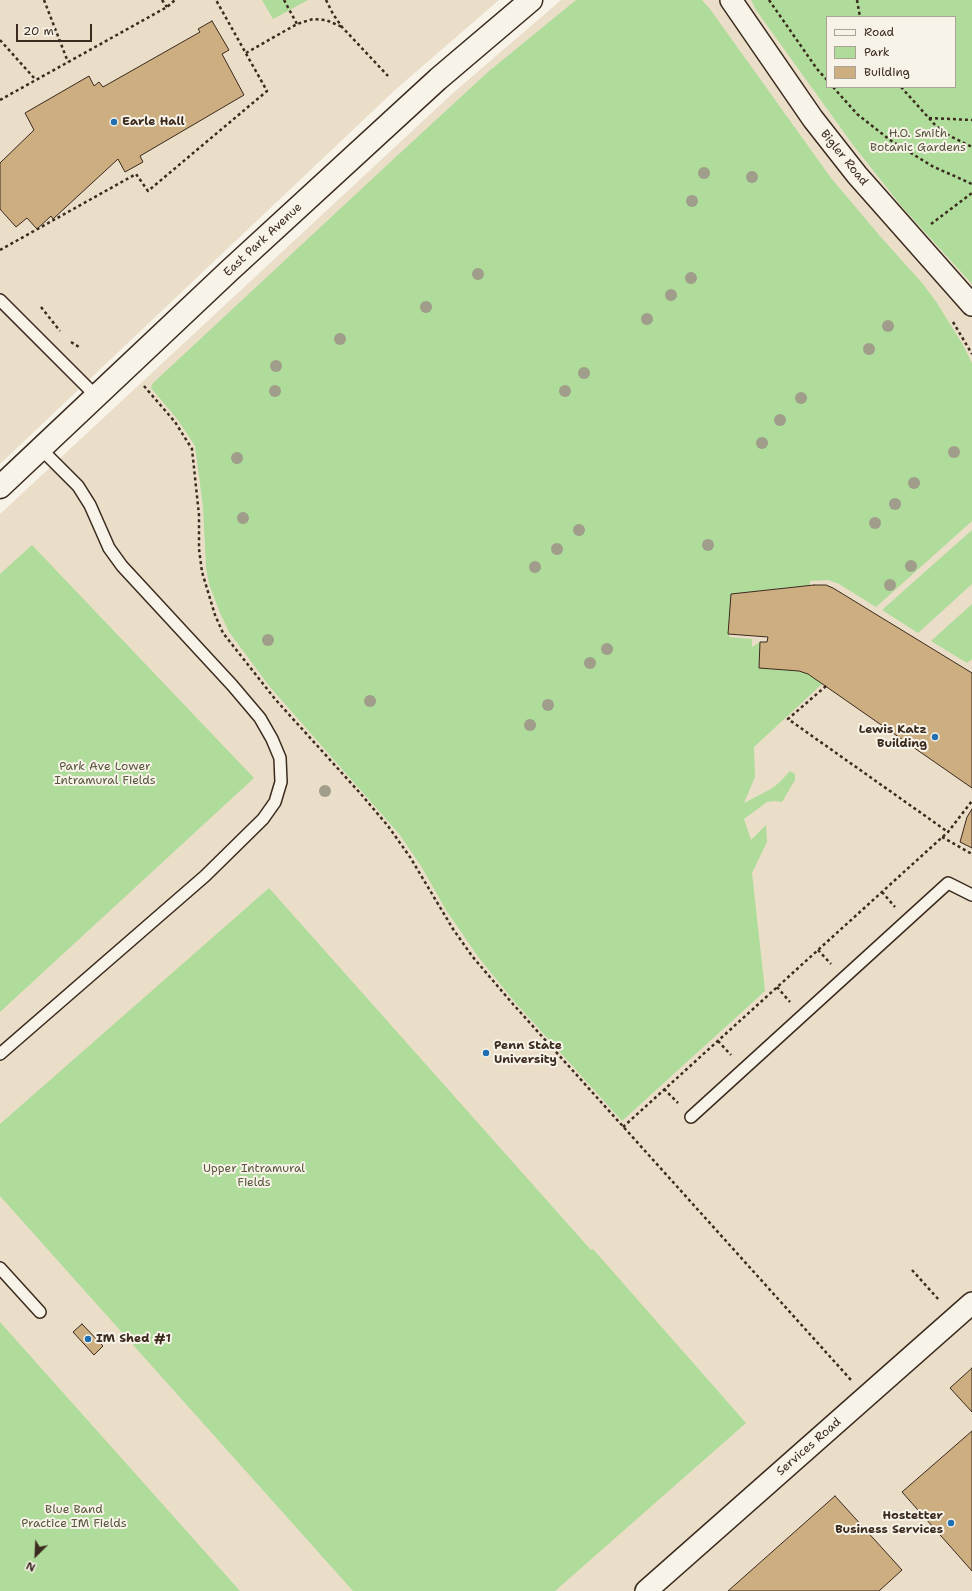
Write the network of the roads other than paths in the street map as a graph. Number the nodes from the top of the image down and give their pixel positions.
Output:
1 (531, 0) edge
2 (731, 0) edge
3 (0, 300) edge
4 (972, 305) edge
5 (96, 396) junction
6 (41, 449) junction
7 (0, 487) edge
8 (972, 895) edge
9 (0, 1054) edge
10 (691, 1117) dead end
11 (0, 1268) edge
12 (972, 1303) edge
13 (40, 1312) dead end
14 (647, 1591) edge

1 - 5 main road, East Park Avenue
2 - 4 street, Bigler Road
3 - 5 lane
5 - 6 main road, East Park Avenue
6 - 7 main road, East Park Avenue
6 - 9 lane
8 - 10 lane
11 - 13 lane
12 - 14 street, Services Road

